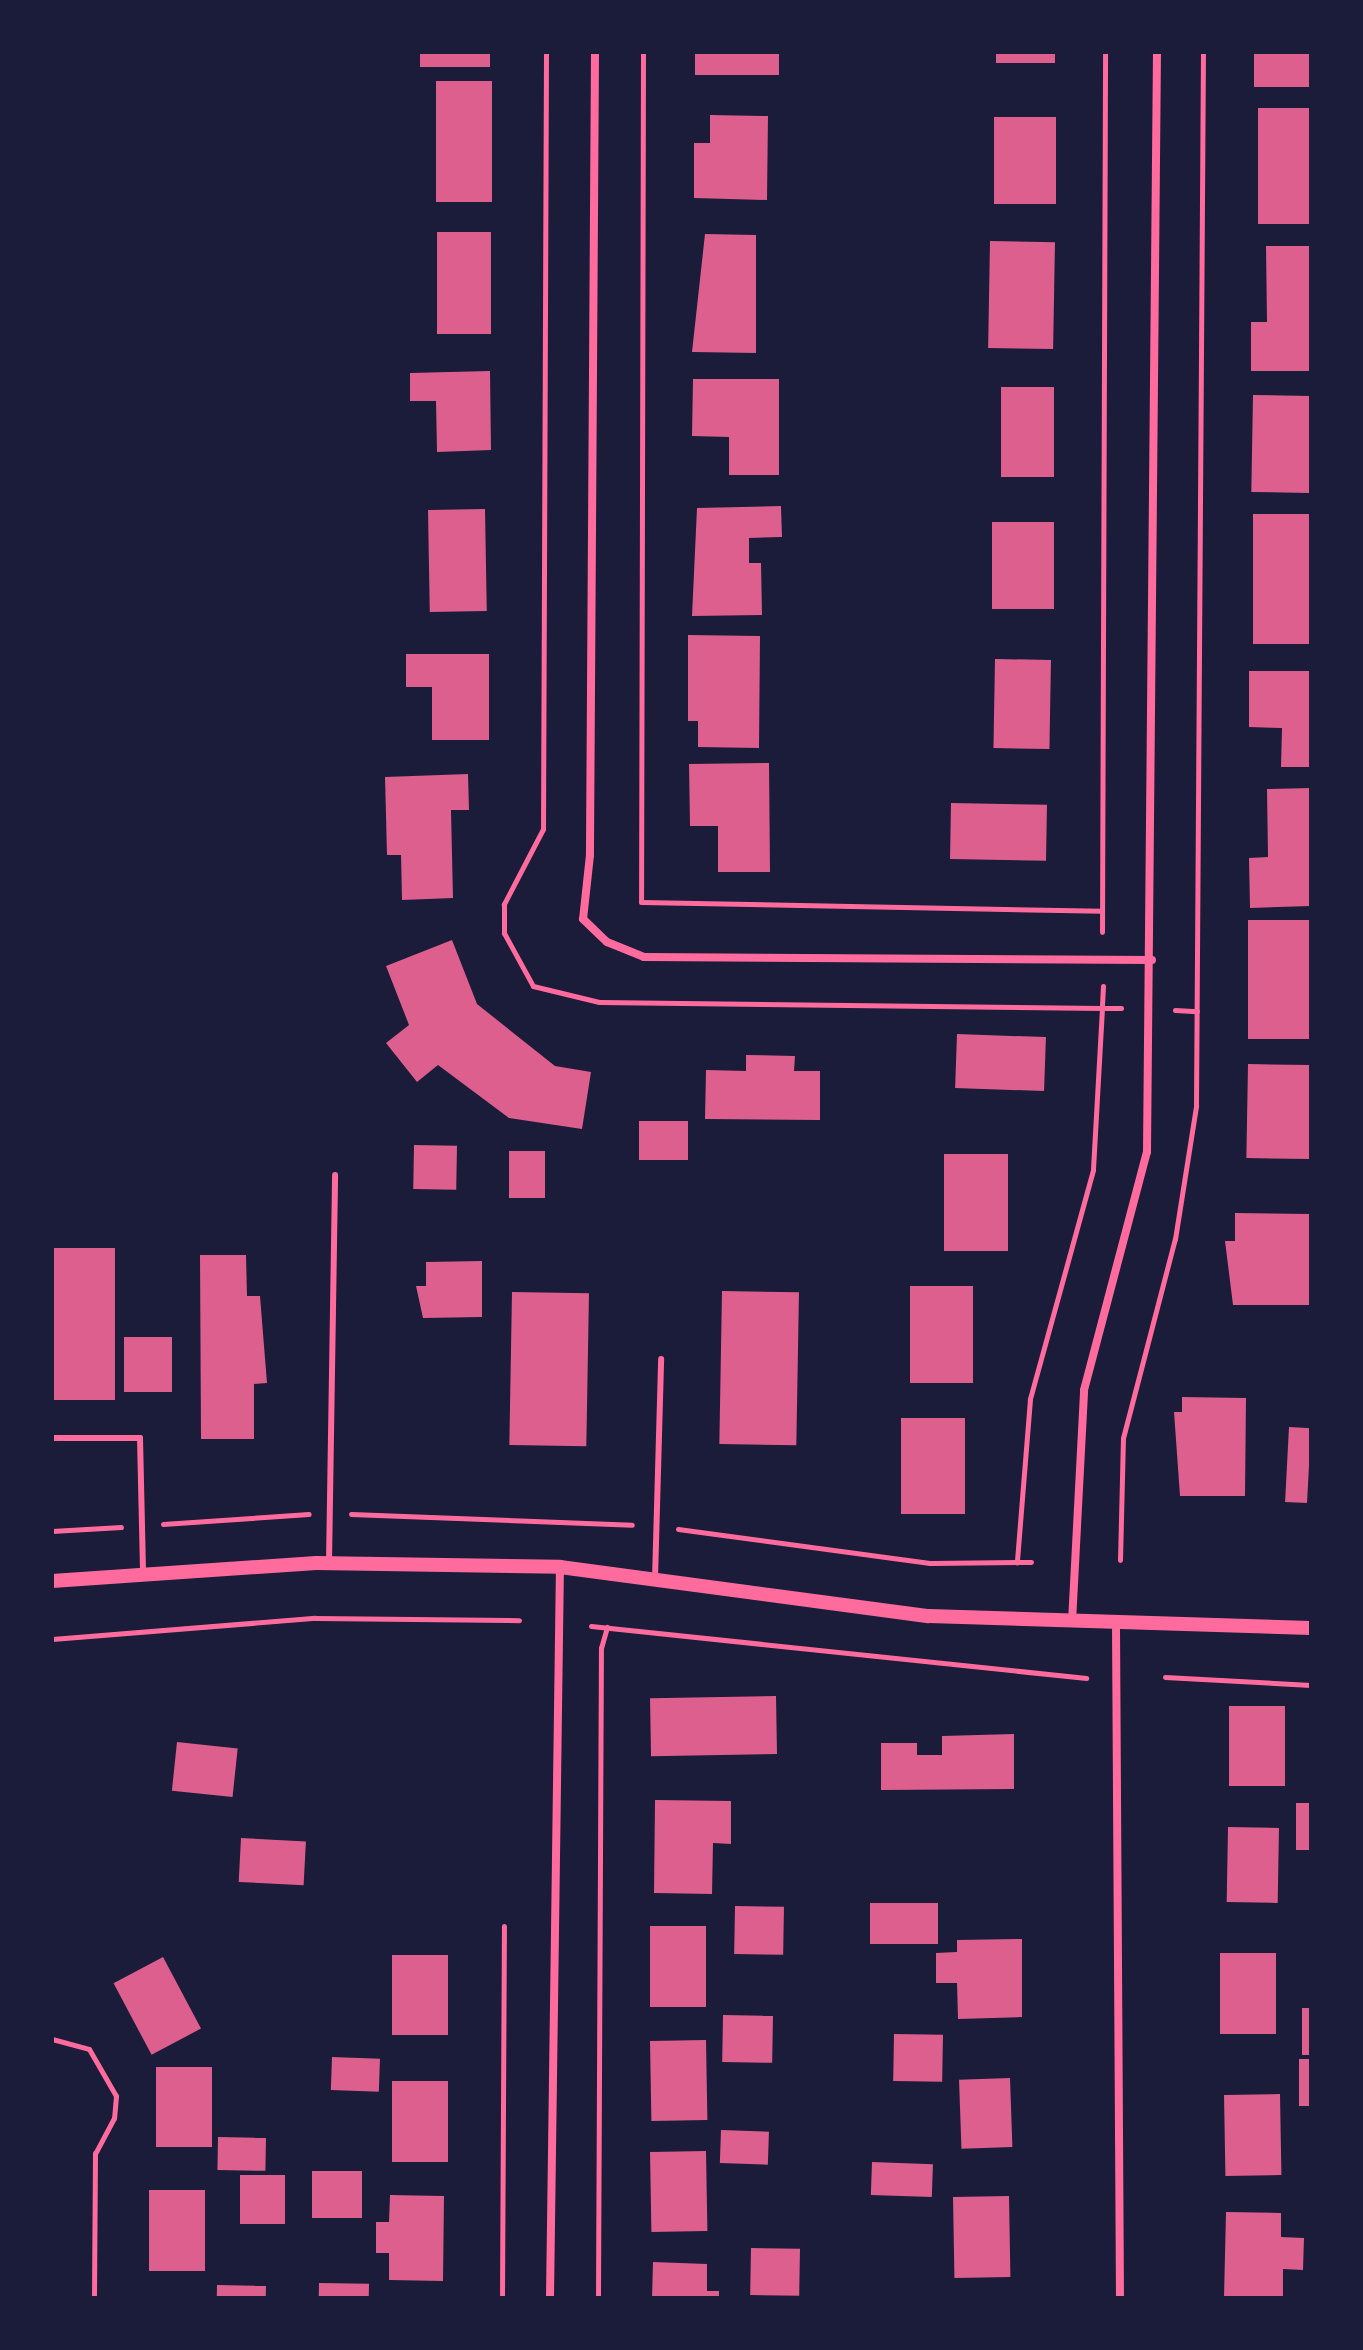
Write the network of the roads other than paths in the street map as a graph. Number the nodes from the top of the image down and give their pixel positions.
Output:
1 (595, 52) edge
2 (1157, 52) edge
3 (1152, 960) junction
4 (335, 1175) dead end
5 (661, 1359) dead end
6 (52, 1438) edge
7 (329, 1563) junction
8 (560, 1567) junction
9 (143, 1575) junction
10 (655, 1579) junction
11 (52, 1581) edge
12 (1072, 1624) junction
13 (1116, 1626) junction
14 (1311, 1628) edge
15 (550, 2298) edge
16 (1120, 2298) edge

1 - 3 street
2 - 3 street
3 - 12 street
4 - 7 lane
5 - 10 lane
6 - 9 lane
7 - 8 street
7 - 9 street
8 - 10 street
8 - 15 street
9 - 11 street
10 - 12 street
12 - 13 street
13 - 14 street
13 - 16 street

